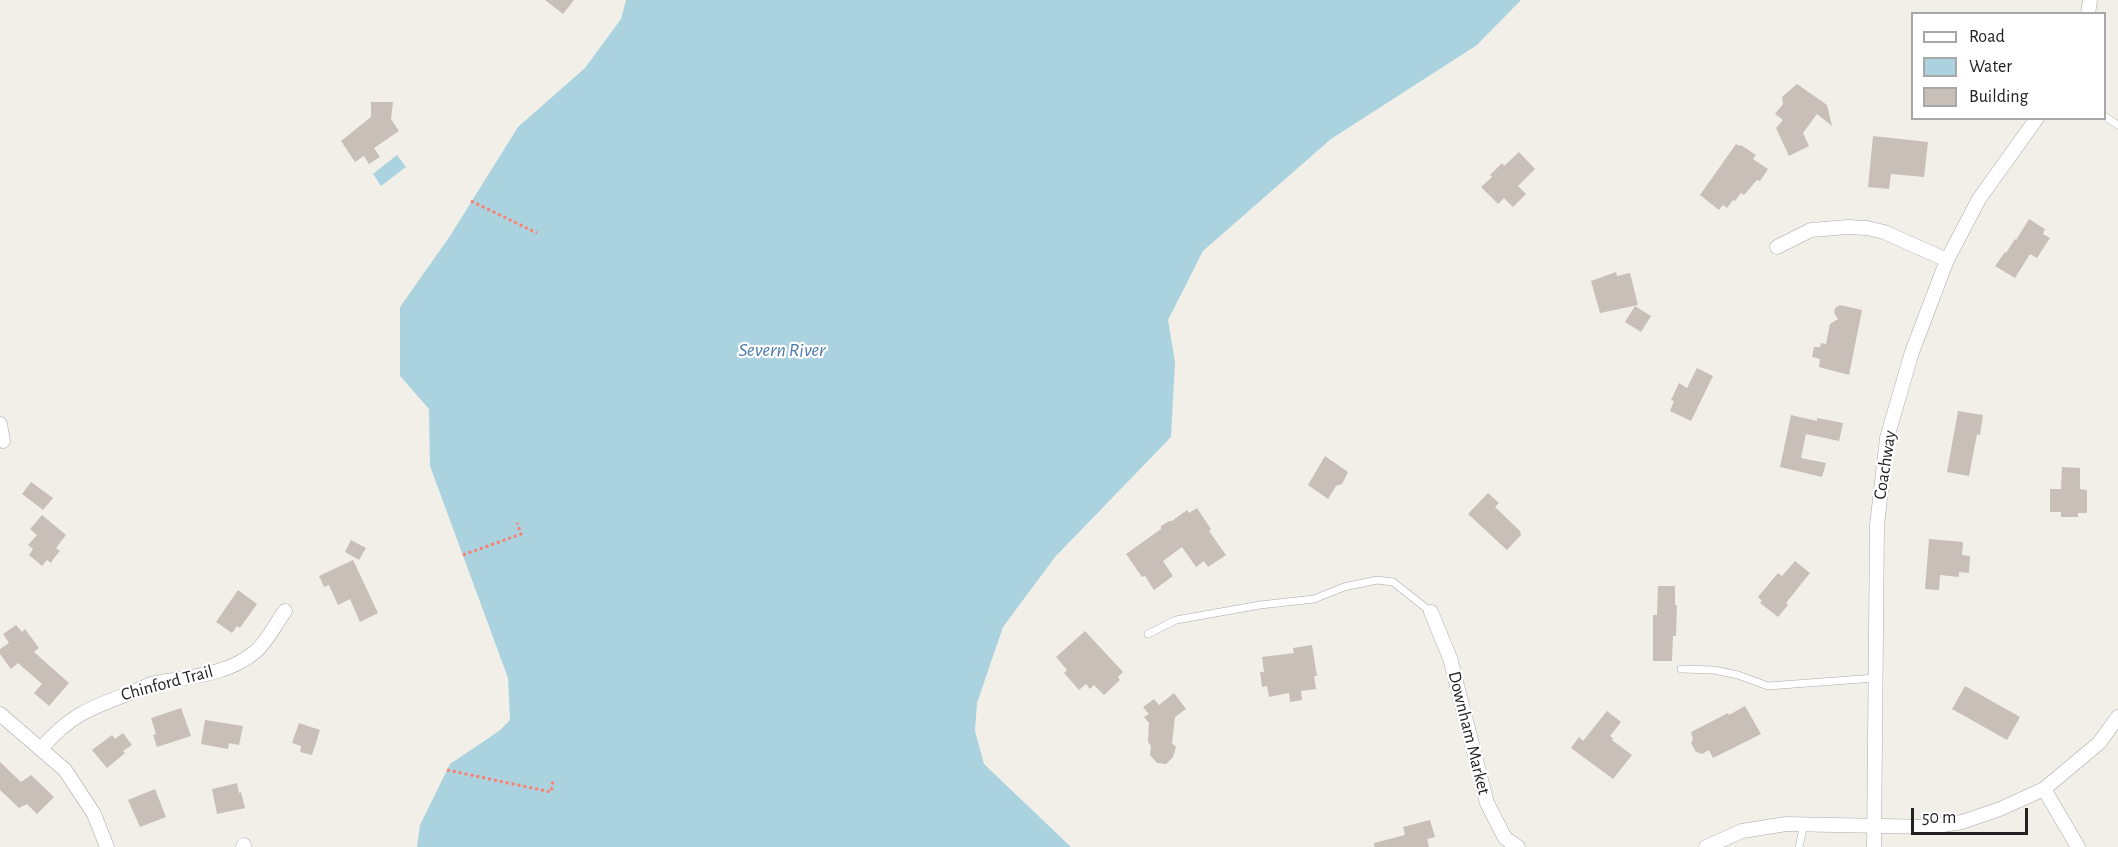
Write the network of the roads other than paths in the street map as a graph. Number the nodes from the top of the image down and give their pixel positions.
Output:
1 (2036, 120) edge
2 (1777, 247) dead end
3 (1947, 260) junction
4 (0, 424) edge
5 (3, 441) dead end
6 (285, 611) dead end
7 (1431, 612) joint
8 (1148, 634) dead end
9 (1681, 669) dead end
10 (1875, 678) junction
11 (0, 714) edge
12 (2118, 717) edge
13 (41, 749) junction
14 (2044, 789) junction
15 (1804, 824) junction
16 (1874, 826) junction
17 (107, 847) edge
18 (1518, 847) edge
19 (1706, 847) edge
20 (1799, 847) edge
21 (1874, 847) edge
22 (2078, 847) edge

1 - 3 street, Coachway
2 - 3 street
3 - 10 street, Coachway
4 - 5 street
6 - 13 street, Chinford Trail
7 - 8 lane
7 - 18 street, Downham Market
9 - 10 lane
10 - 16 street, Coachway
11 - 13 street
12 - 14 street
13 - 17 street
14 - 16 street
14 - 22 street
15 - 16 street
15 - 19 street
15 - 20 lane
16 - 21 street, Coachway

